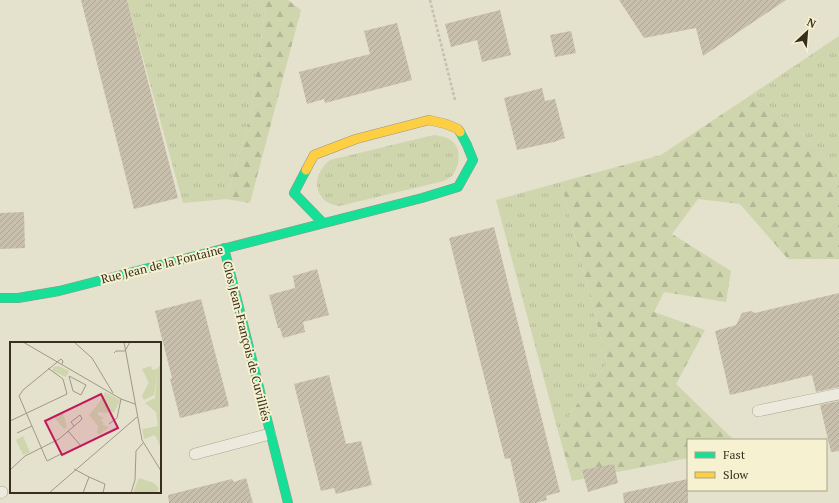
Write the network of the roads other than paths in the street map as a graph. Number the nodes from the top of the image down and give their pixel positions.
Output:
1 (324, 223) junction
2 (224, 248) junction
3 (0, 298) edge
4 (839, 394) edge
5 (758, 412) dead end
6 (270, 434) junction
7 (195, 454) dead end
8 (288, 503) edge

1 - 1 street, Rue Jean de la Fontaine
1 - 2 street, Rue Jean de la Fontaine
2 - 3 street, Rue Jean de la Fontaine
2 - 6 street, Clos Jean-François de Cuvilliés
4 - 5 lane
6 - 7 lane, Clos Jean-François de Cuvilliés
6 - 8 street, Clos Jean-François de Cuvilliés

